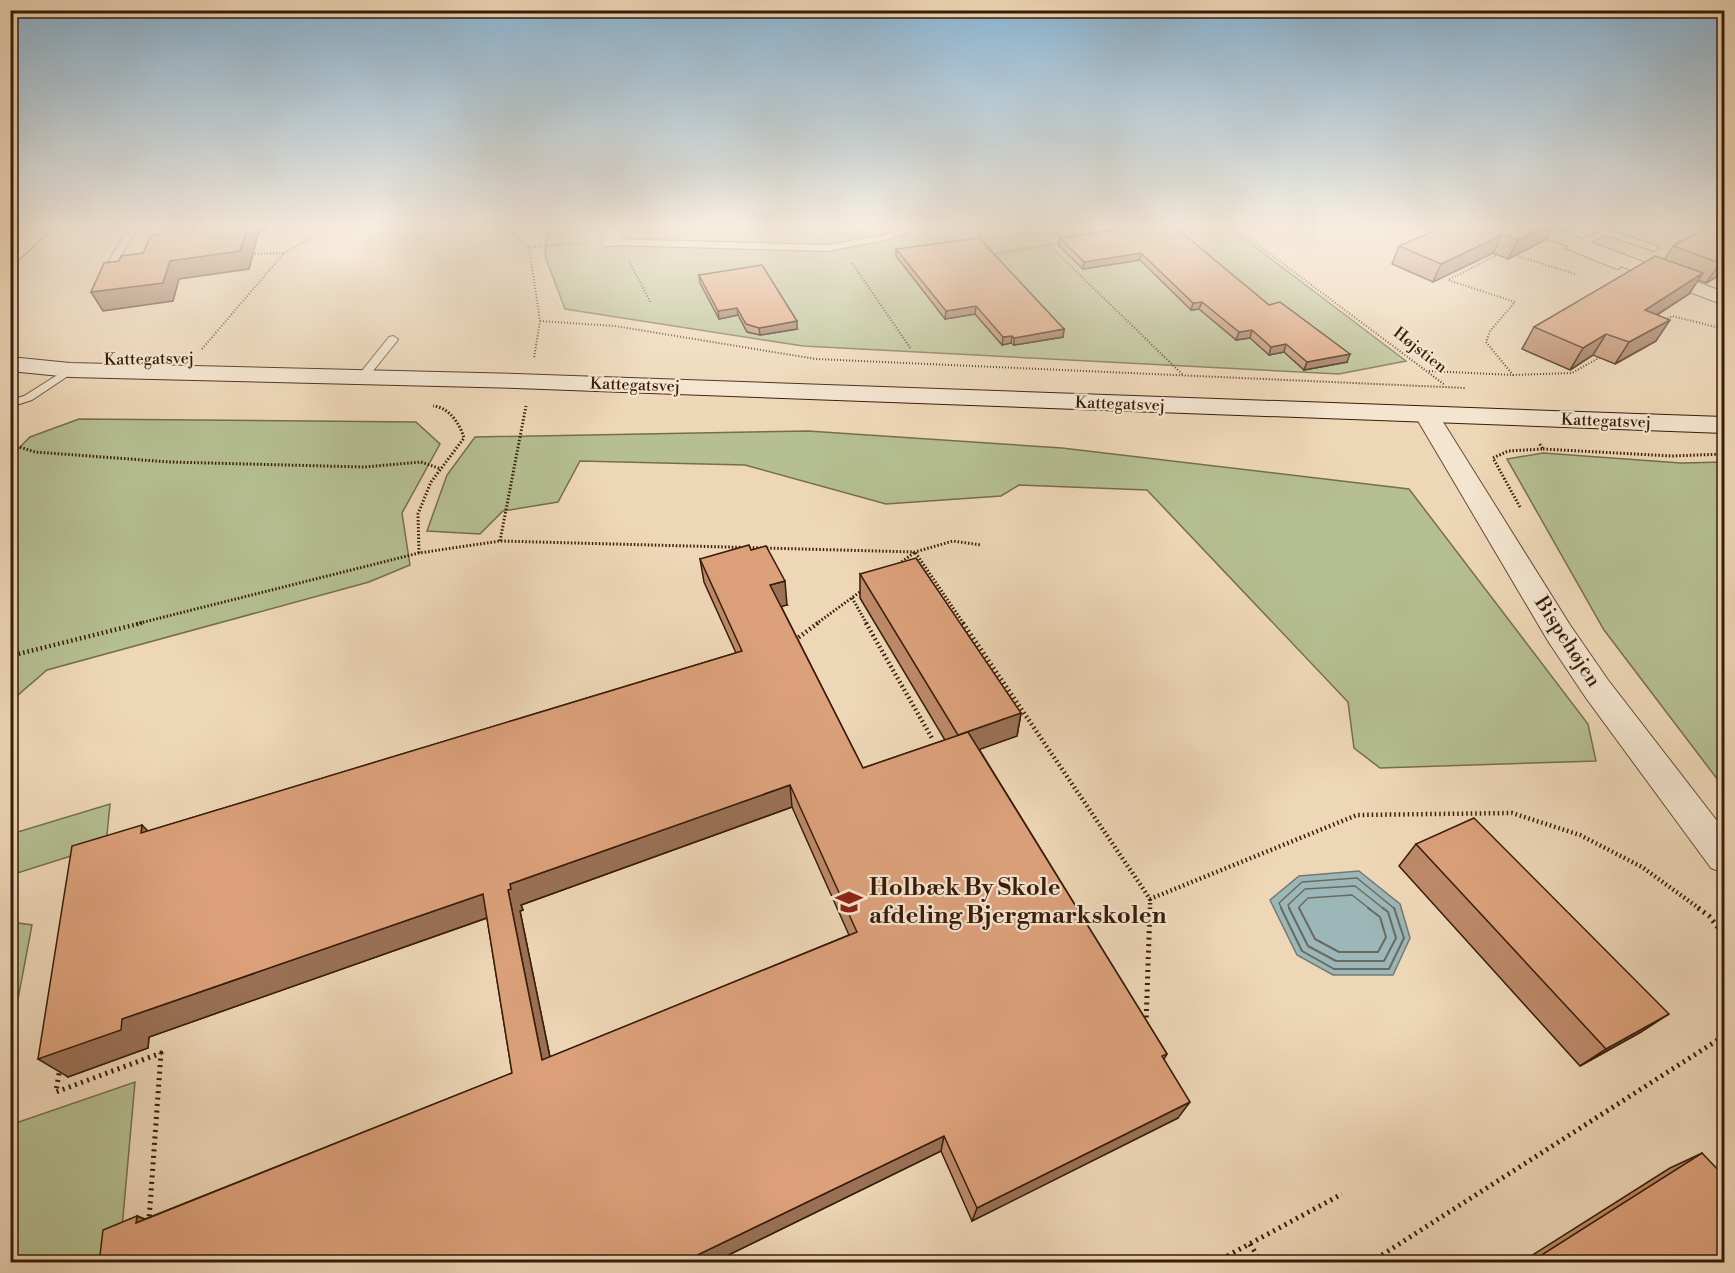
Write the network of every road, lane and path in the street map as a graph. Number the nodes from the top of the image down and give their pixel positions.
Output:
1 (256, 286) edge
2 (535, 286) edge
3 (642, 286) edge
4 (869, 286) edge
5 (1092, 286) edge
6 (1314, 286) edge
7 (1468, 286) edge
8 (1692, 286) edge
9 (1725, 299) edge
10 (651, 303) dead end
11 (540, 321) junction
12 (1662, 322) edge
13 (1725, 329) edge
14 (393, 339) dead end
15 (911, 349) dead end
16 (1612, 351) edge
17 (195, 358) junction
18 (22, 364) edge
19 (70, 370) junction
20 (1429, 371) junction
21 (366, 372) junction
22 (524, 373) junction
23 (1183, 375) junction
24 (1513, 375) junction
25 (1446, 386) junction
26 (1468, 388) dead end
27 (10, 404) edge
28 (429, 405) dead end
29 (526, 405) dead end
30 (1426, 414) junction
31 (1520, 418) junction
32 (1725, 425) edge
33 (10, 444) edge
34 (1543, 449) junction
35 (1725, 454) edge
36 (441, 469) junction
37 (1521, 508) dead end
38 (501, 541) junction
39 (981, 545) dead end
40 (915, 552) junction
41 (419, 554) junction
42 (888, 572) edge
43 (870, 585) edge
44 (852, 598) junction
45 (788, 645) edge
46 (10, 656) edge
47 (933, 740) dead end
48 (1725, 857) edge
49 (1150, 899) junction
50 (1725, 935) edge
51 (1146, 1032) edge
52 (1725, 1036) edge
53 (61, 1058) edge
54 (1342, 1194) dead end
55 (149, 1227) edge
56 (1250, 1244) junction
57 (1382, 1256) dead end
58 (1216, 1263) edge
59 (1261, 1263) edge

1 - 17 path
2 - 11 path
3 - 10 path
4 - 15 path
5 - 23 path
6 - 20 path, Højstien
7 - 24 path
8 - 9 street
11 - 22 path
11 - 23 path
12 - 13 path
14 - 21 lane
16 - 24 path
17 - 18 street, Kattegatsvej
17 - 21 street, Kattegatsvej
18 - 19 street, Kattegatsvej
19 - 21 street, Kattegatsvej
19 - 27 lane
20 - 24 path
20 - 25 path, Højstien
21 - 22 street, Kattegatsvej
22 - 30 street, Kattegatsvej
23 - 25 path
25 - 26 path
28 - 36 path
29 - 38 path
30 - 31 street, Kattegatsvej
30 - 48 street, Bispehøjen
31 - 32 street, Kattegatsvej
31 - 34 path
33 - 36 path
34 - 35 path
34 - 37 path
36 - 41 path
38 - 40 path
38 - 41 path
39 - 40 path
40 - 42 path
40 - 49 path
41 - 46 path
43 - 44 path
44 - 45 path
44 - 47 path
49 - 50 path
49 - 51 path
52 - 57 path
53 - 55 path
54 - 56 path
56 - 58 path
56 - 59 path

